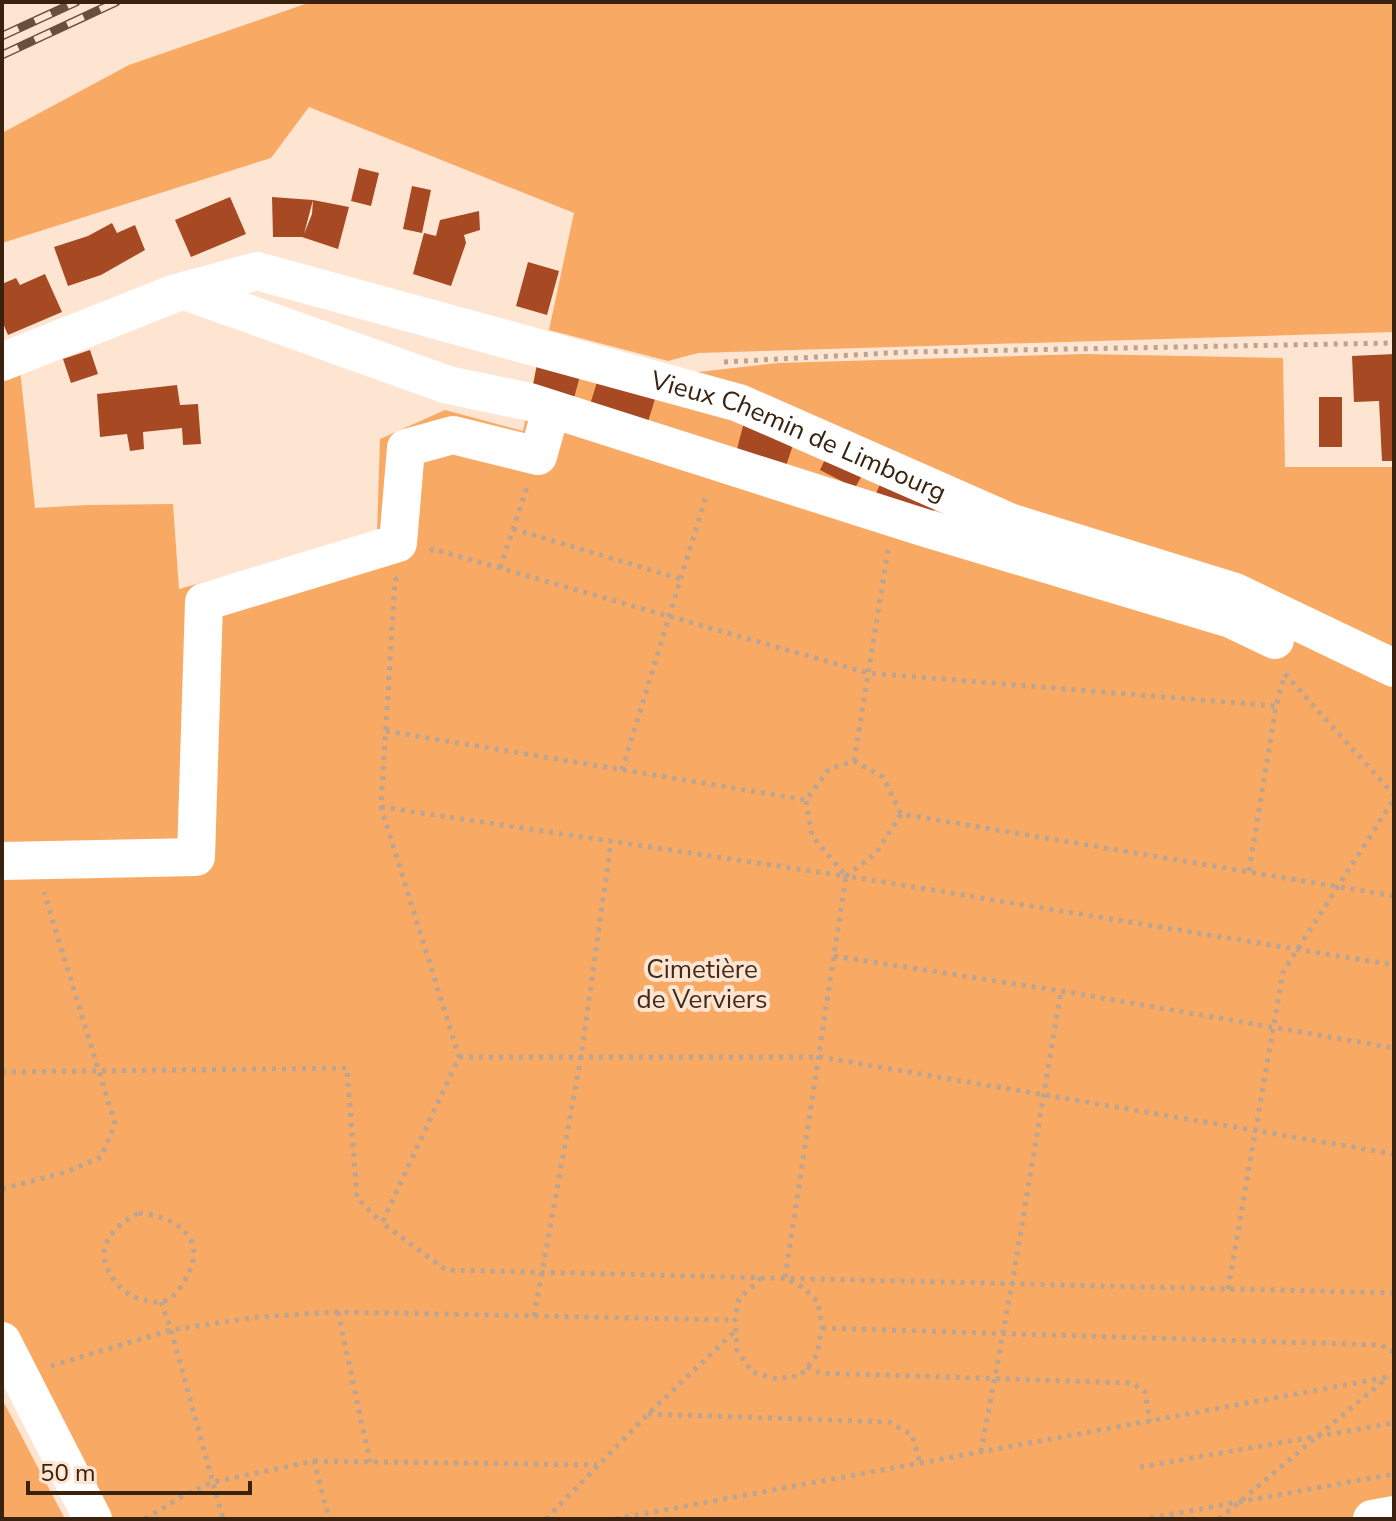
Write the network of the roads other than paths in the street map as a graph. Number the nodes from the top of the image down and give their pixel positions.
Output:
1 (185, 291) junction
2 (2, 362) edge
3 (551, 410) junction
4 (1394, 668) edge
5 (1394, 696) edge
6 (18, 860) edge
7 (2, 1341) edge
8 (1394, 1515) edge
9 (93, 1519) edge
10 (1372, 1519) edge

1 - 2 street, Vieux Chemin de Limbourg
1 - 3 street
1 - 4 street, Vieux Chemin de Limbourg
3 - 5 street
3 - 6 street
7 - 9 street
8 - 10 street

